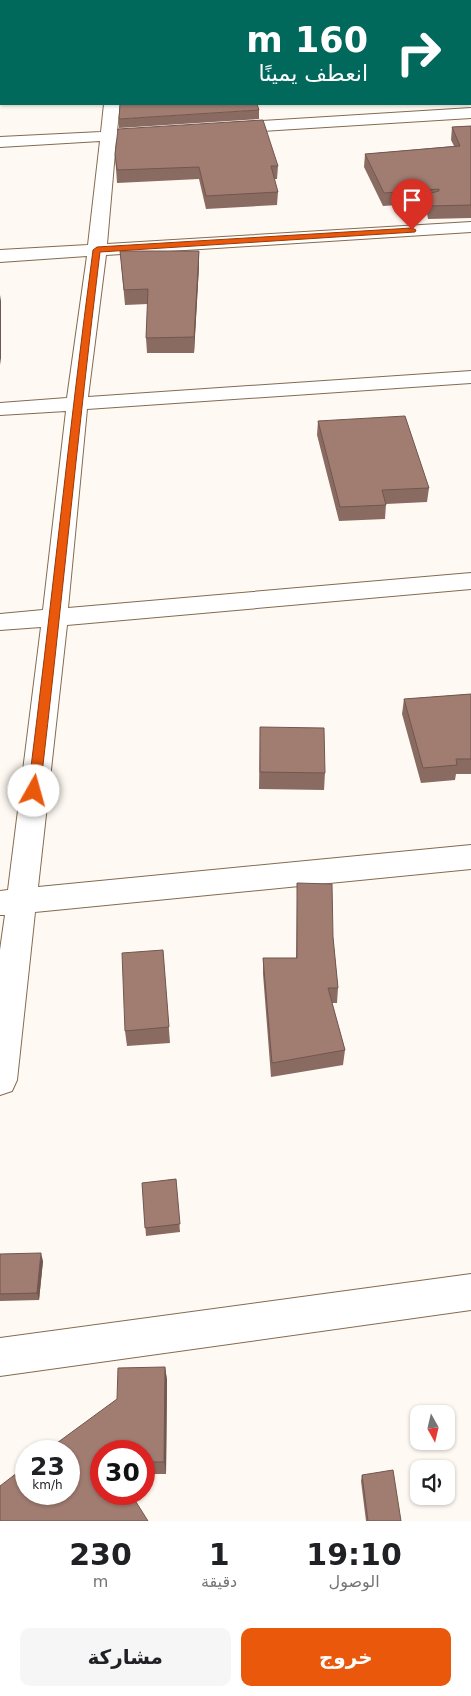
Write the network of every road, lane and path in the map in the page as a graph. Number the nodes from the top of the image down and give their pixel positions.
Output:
1 (112, 105) edge
2 (471, 113) edge
3 (217, 129) edge
4 (148, 133) edge
5 (109, 136) junction
6 (0, 142) edge
7 (471, 227) edge
8 (97, 250) junction
9 (0, 256) edge
10 (471, 377) edge
11 (77, 404) junction
12 (0, 409) edge
13 (471, 581) edge
14 (55, 618) junction
15 (0, 622) edge
16 (471, 857) edge
17 (11, 902) edge
18 (0, 1080) edge
19 (471, 1292) edge
20 (0, 1357) edge

1 - 5 street
2 - 3 street
4 - 5 street
5 - 6 street
5 - 8 street
7 - 8 street
8 - 9 street
8 - 11 street
10 - 11 street
11 - 12 street
11 - 14 street
13 - 14 street
14 - 15 street
14 - 17 street
16 - 17 street
17 - 18 street
19 - 20 street

